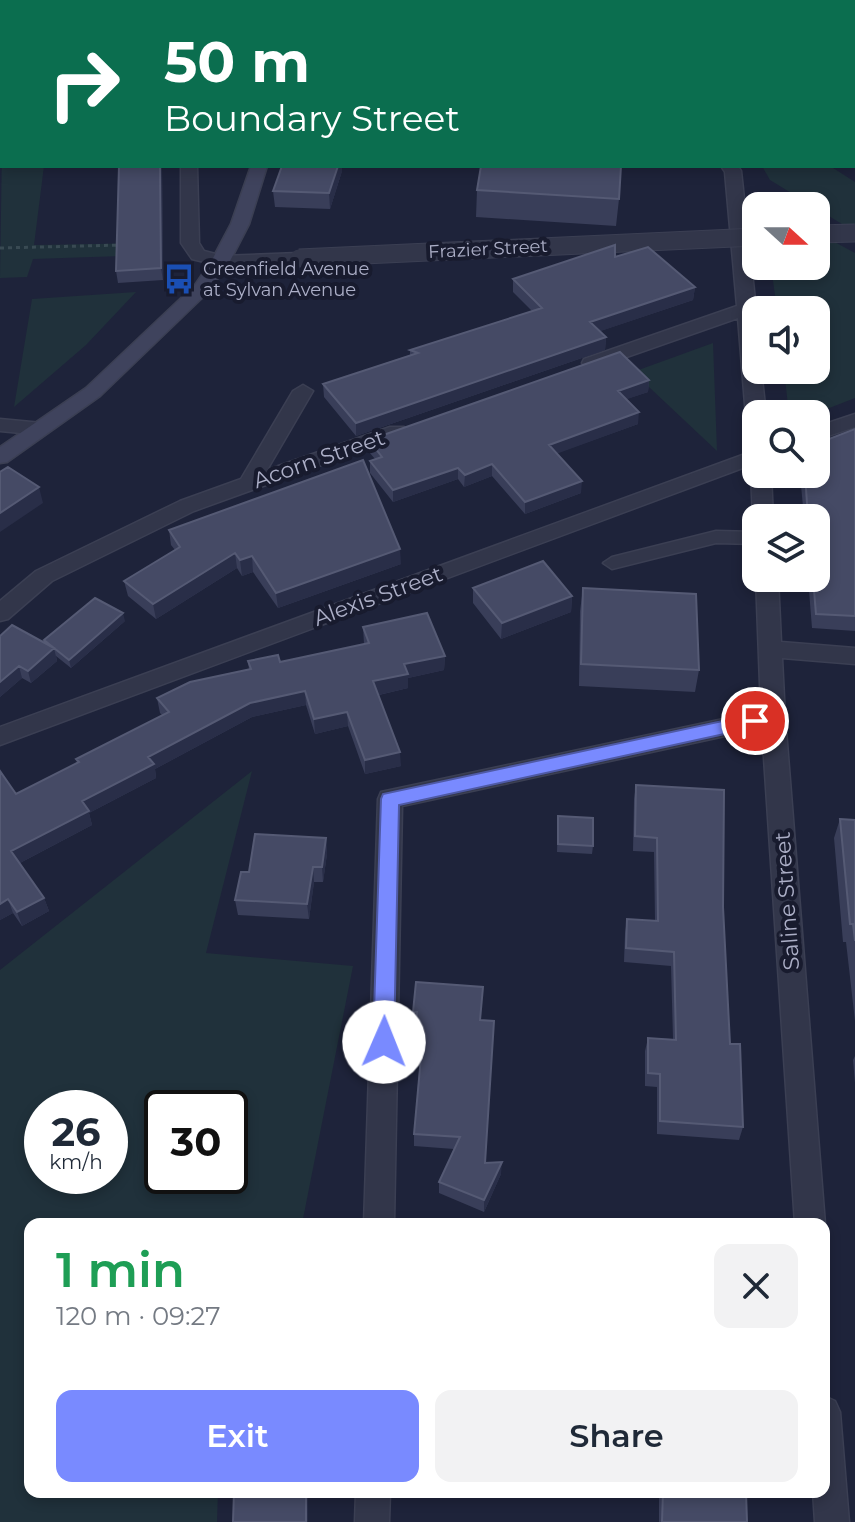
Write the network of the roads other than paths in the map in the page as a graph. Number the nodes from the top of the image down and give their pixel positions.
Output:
1 (189, 168) edge
2 (258, 168) edge
3 (731, 168) edge
4 (855, 233) edge
5 (830, 234) edge
6 (742, 238) edge
7 (221, 261) junction
8 (746, 296) edge
9 (742, 311) edge
10 (572, 370) edge
11 (303, 391) dead end
12 (855, 420) edge
13 (0, 425) edge
14 (411, 427) edge
15 (42, 429) junction
16 (830, 429) edge
17 (0, 457) edge
18 (742, 461) edge
19 (249, 483) junction
20 (742, 538) edge
21 (612, 563) dead end
22 (768, 592) edge
23 (0, 613) edge
24 (771, 649) junction
25 (855, 656) edge
26 (773, 717) junction
27 (0, 736) edge
28 (379, 1218) edge
29 (810, 1218) edge
30 (830, 1494) edge
31 (373, 1498) edge
32 (372, 1522) edge
33 (832, 1522) edge

1 - 7 street
2 - 7 main road
3 - 8 street
4 - 5 street, bridge
6 - 7 street, Frazier Street, bridge
7 - 15 main road
9 - 10 street
11 - 19 street
12 - 16 street
13 - 15 street
14 - 19 street, Acorn Street
15 - 17 main road
18 - 27 street, Alexis Street
19 - 23 street, Acorn Street
20 - 21 lane
22 - 24 street, Saline Street
24 - 25 street
24 - 26 street, Saline Street
26 - 28 street
26 - 29 street, Saline Street
30 - 33 street
31 - 32 street

